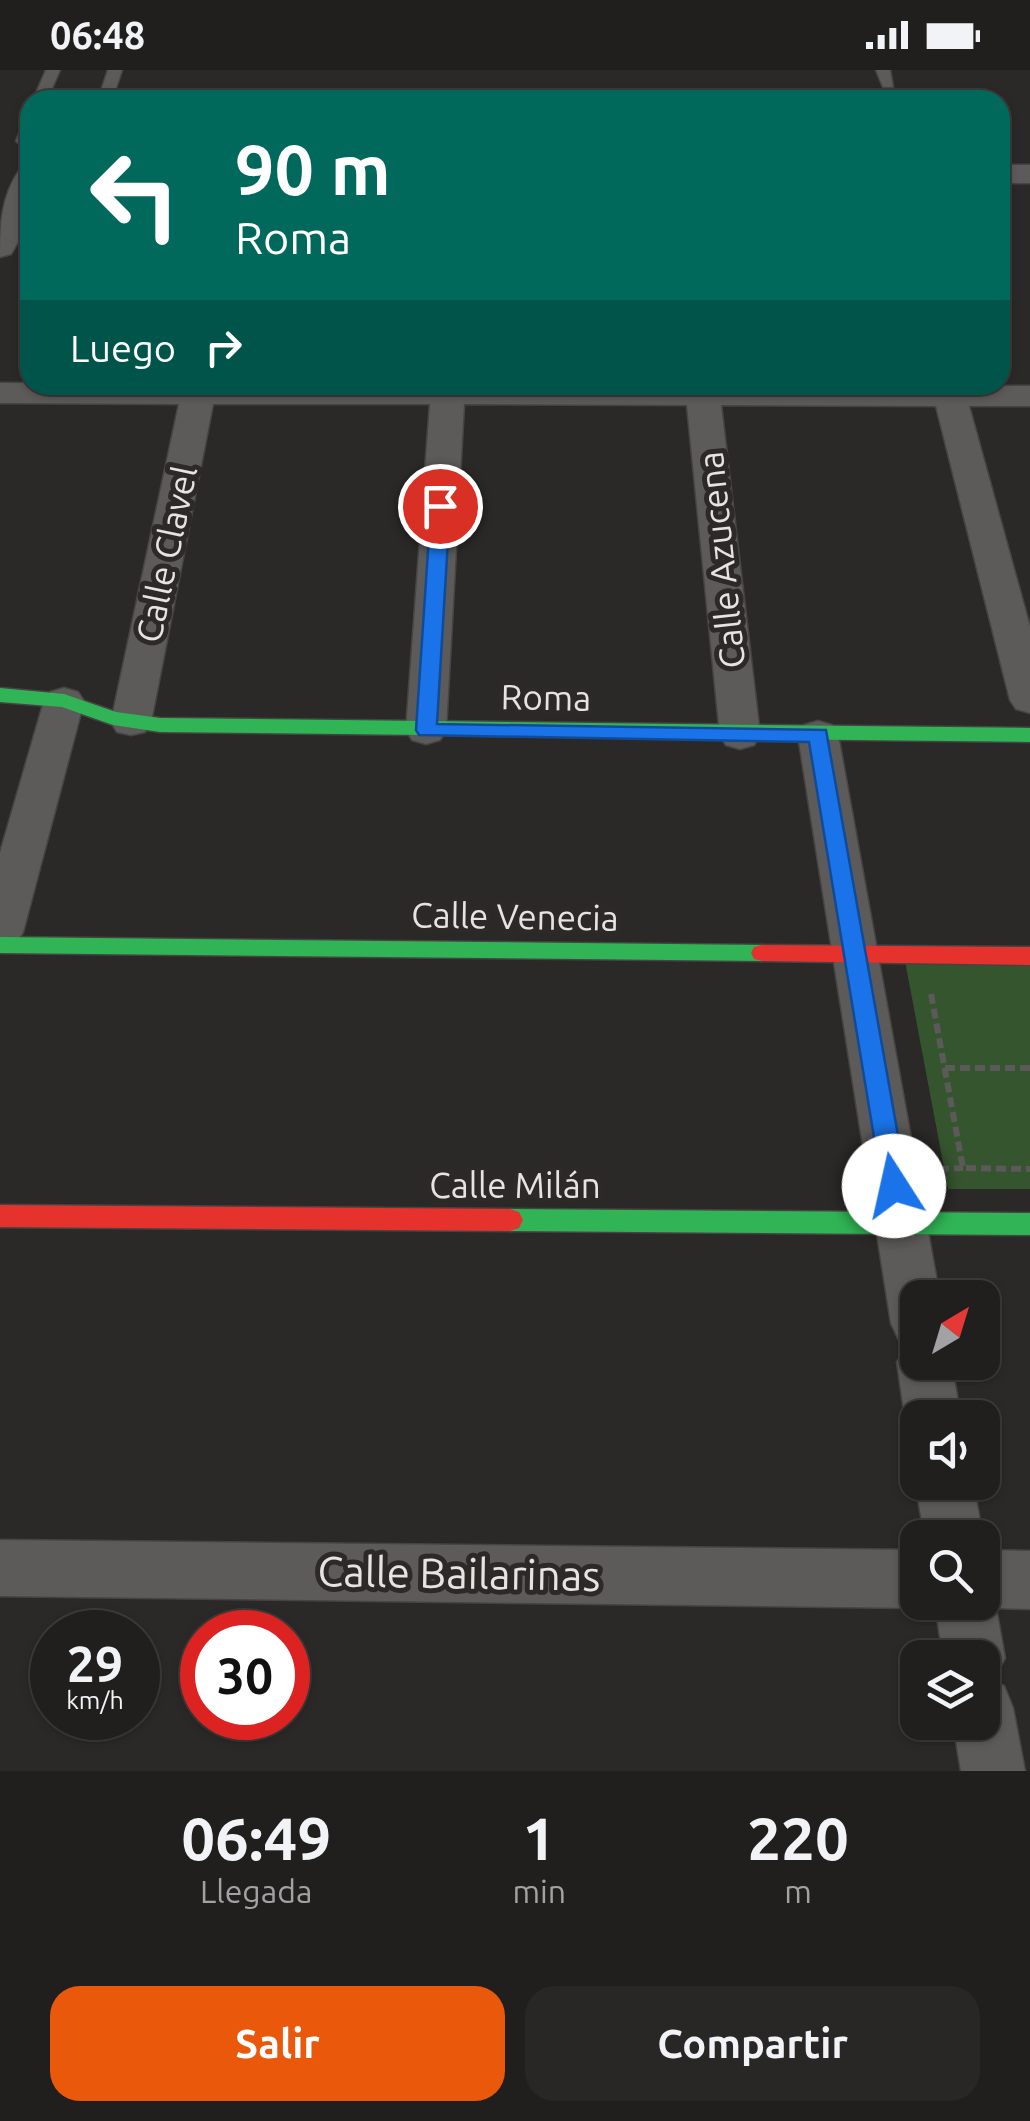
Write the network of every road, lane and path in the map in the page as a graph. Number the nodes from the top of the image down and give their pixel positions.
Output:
1 (20, 199) edge
2 (0, 248) edge
3 (199, 395) edge
4 (448, 395) edge
5 (703, 395) edge
6 (950, 395) edge
7 (0, 695) edge
8 (64, 700) junction
9 (1030, 700) edge
10 (132, 722) junction
11 (426, 730) junction
12 (740, 734) junction
13 (818, 735) junction
14 (1030, 736) edge
15 (0, 932) edge
16 (0, 945) edge
17 (855, 956) junction
18 (1030, 956) edge
19 (928, 975) dead end
20 (945, 1068) junction
21 (1030, 1068) edge
22 (964, 1168) junction
23 (940, 1169) dead end
24 (1030, 1169) edge
25 (0, 1216) edge
26 (900, 1223) junction
27 (1030, 1224) edge
28 (910, 1280) edge
29 (0, 1568) edge
30 (900, 1578) edge
31 (1000, 1579) edge
32 (1030, 1580) edge
33 (988, 1740) edge
34 (993, 1771) edge

1 - 2 street
3 - 10 street, Calle Clavel
4 - 11 street
5 - 12 street, Calle Azucena
6 - 9 street
7 - 8 street, Roma
8 - 10 street, Roma
8 - 15 street
10 - 11 street, Roma
11 - 12 street, Roma
12 - 13 street, Roma
13 - 14 street, Roma
13 - 17 street
16 - 17 street, Calle Venecia
17 - 18 street, Calle Venecia
17 - 26 street
19 - 20 path
20 - 21 path
20 - 22 path
22 - 23 path
22 - 24 path
25 - 26 street, Calle Milán
26 - 27 street, Calle Milán
26 - 28 street
29 - 30 street, Calle Bailarinas
31 - 32 street
33 - 34 street

